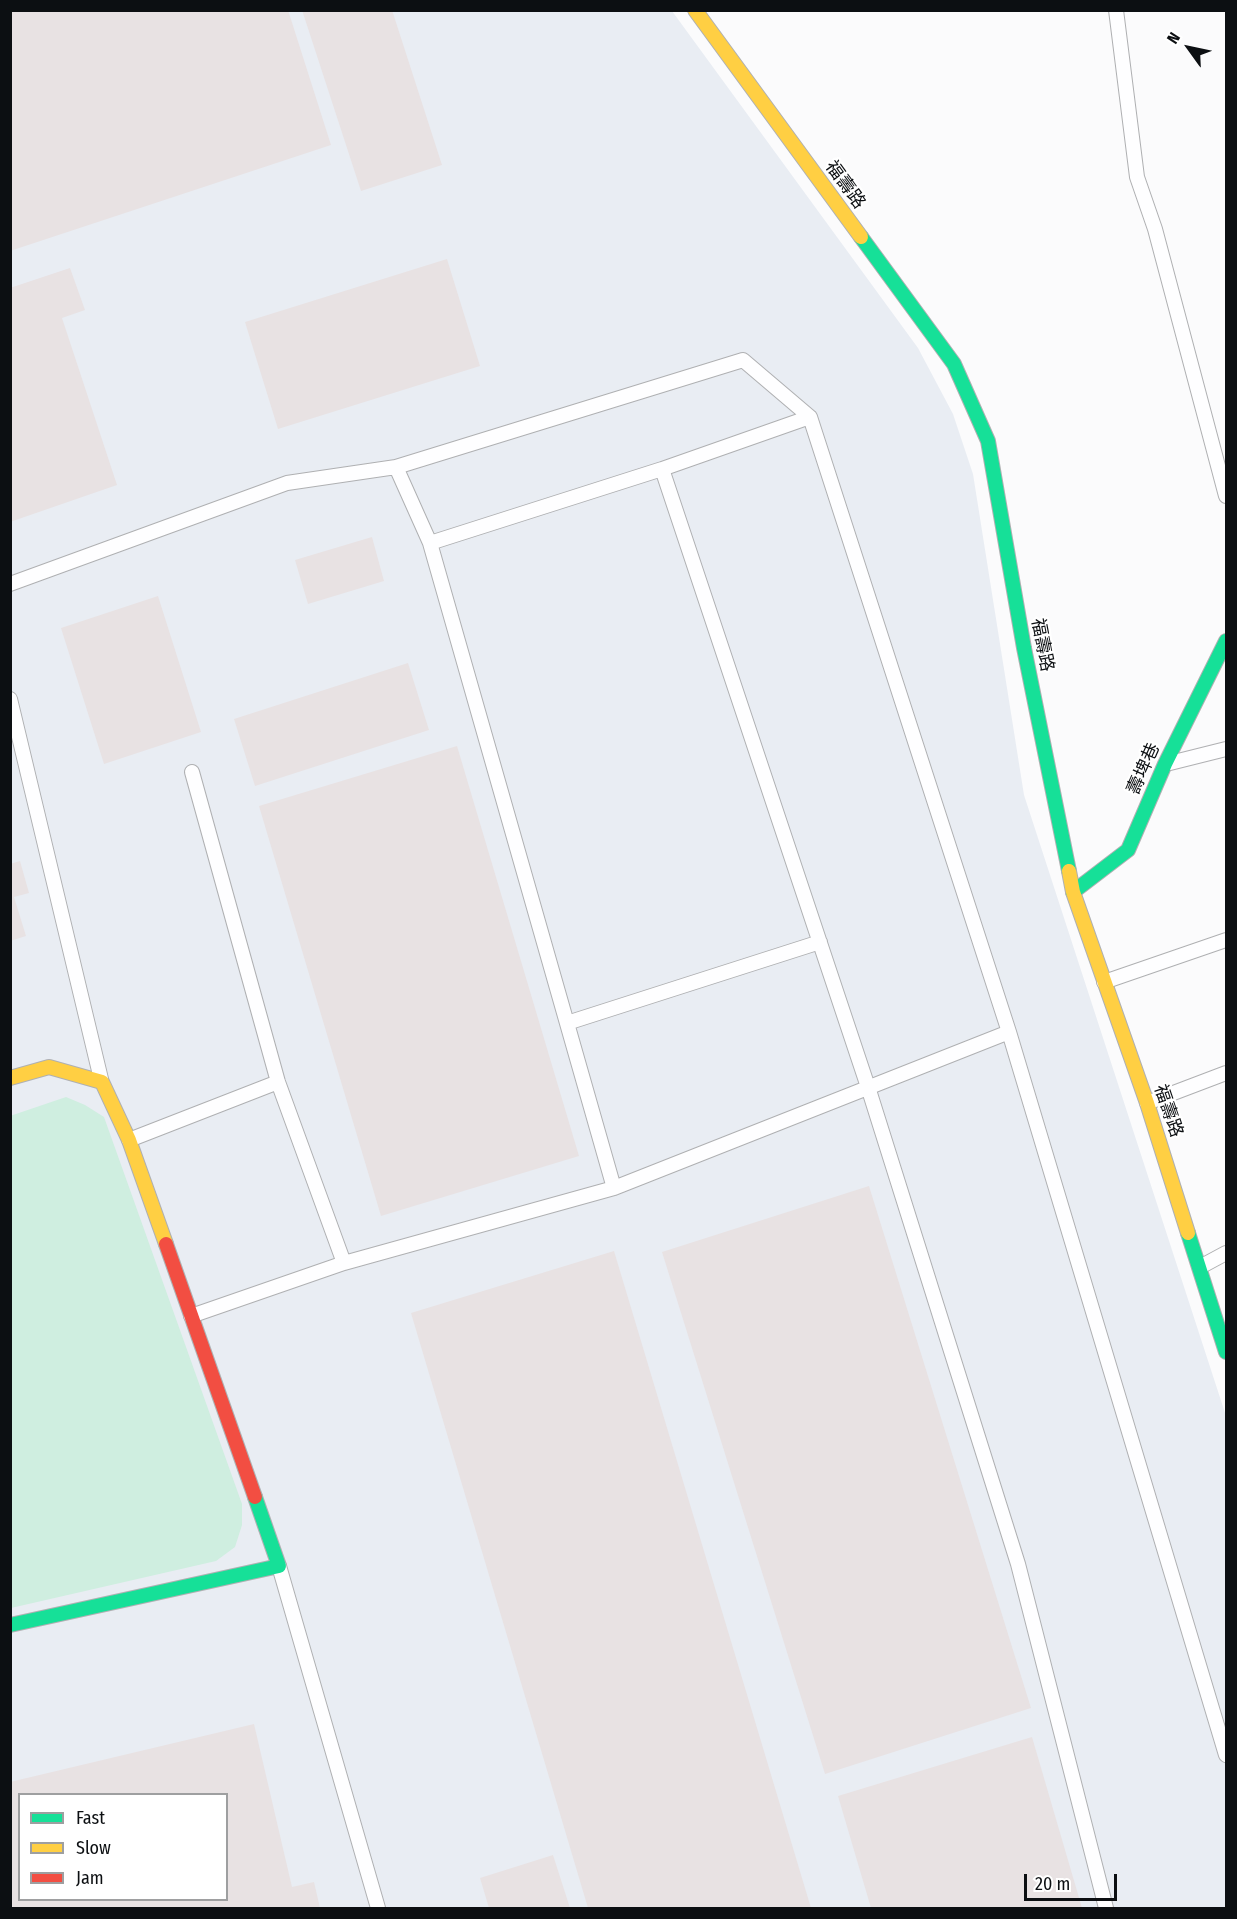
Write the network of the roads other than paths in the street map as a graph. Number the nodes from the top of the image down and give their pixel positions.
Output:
1 (695, 10) edge
2 (1116, 10) edge
3 (810, 417) junction
4 (396, 467) junction
5 (662, 469) junction
6 (1227, 496) edge
7 (430, 543) junction
8 (10, 584) edge
9 (1227, 641) edge
10 (10, 699) edge
11 (1227, 749) edge
12 (1165, 764) junction
13 (192, 772) dead end
14 (1073, 892) junction
15 (1227, 940) edge
16 (820, 942) junction
17 (1104, 982) junction
18 (567, 1023) junction
19 (1009, 1032) junction
20 (1227, 1073) edge
21 (10, 1078) edge
22 (102, 1082) junction
23 (278, 1082) junction
24 (868, 1087) junction
25 (1147, 1103) junction
26 (129, 1140) junction
27 (614, 1188) junction
28 (1227, 1253) edge
29 (344, 1263) junction
30 (1200, 1267) junction
31 (191, 1316) junction
32 (1227, 1352) edge
33 (279, 1566) junction
34 (10, 1625) edge
35 (1227, 1755) edge
36 (378, 1908) edge
37 (1106, 1908) edge

1 - 14 street, 福壽路
2 - 6 lane
3 - 4 lane
3 - 5 lane
3 - 19 lane
4 - 7 lane
4 - 8 lane
5 - 7 lane
5 - 16 lane
7 - 18 lane
9 - 12 street, 壽埤巷
10 - 22 lane
11 - 12 lane
12 - 14 street, 壽埤巷
13 - 23 lane
14 - 17 street, 福壽路
15 - 17 lane
16 - 18 lane
16 - 24 lane
17 - 25 street, 福壽路
18 - 27 lane
19 - 24 lane
19 - 35 lane
20 - 25 lane
21 - 22 street
22 - 26 street
23 - 26 lane
23 - 29 lane
24 - 27 lane
24 - 37 lane
25 - 30 street, 福壽路
26 - 31 street
27 - 29 lane
28 - 30 lane
29 - 31 lane
30 - 32 street, 福壽路
31 - 33 street
33 - 34 street
33 - 36 lane

